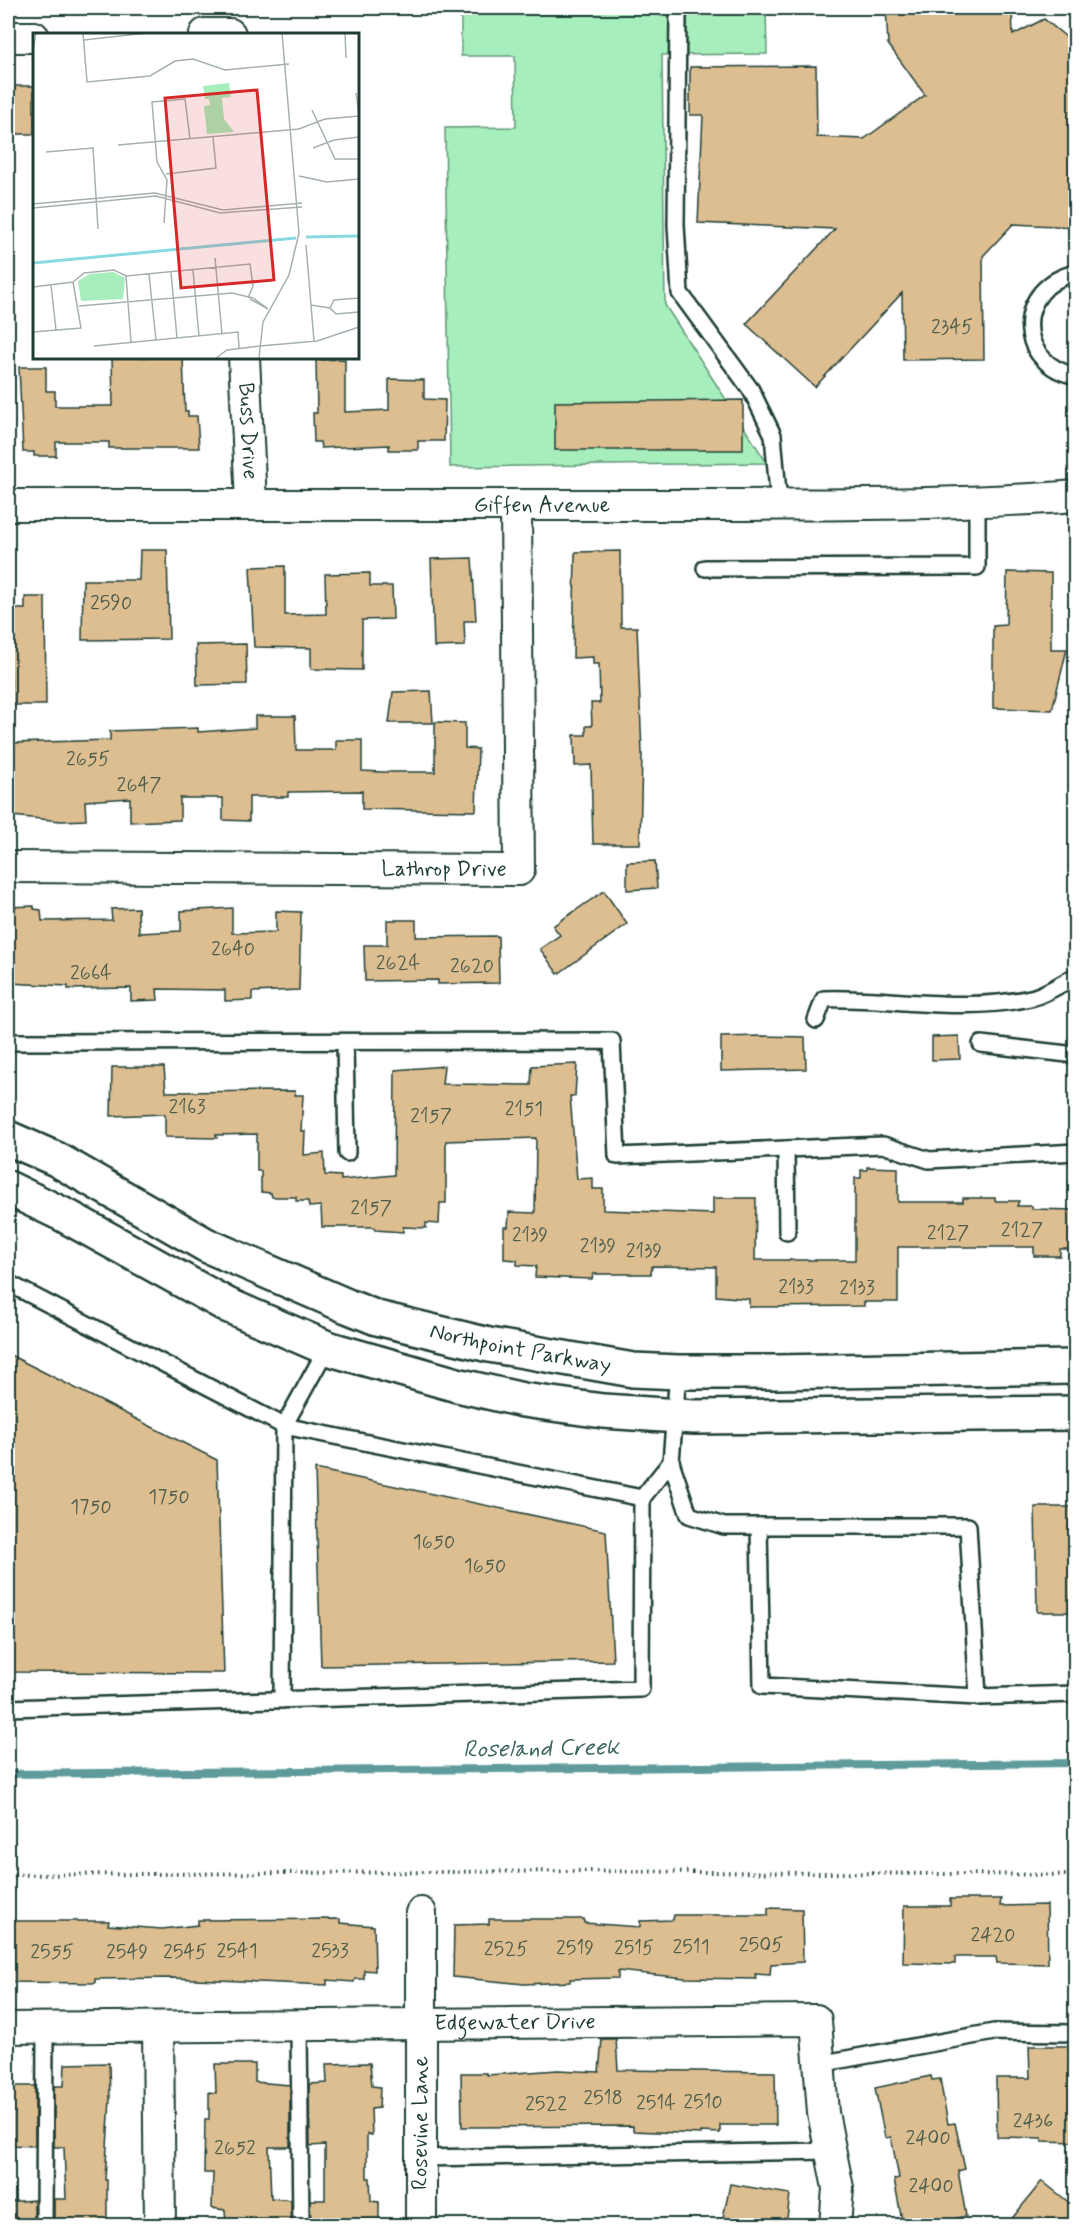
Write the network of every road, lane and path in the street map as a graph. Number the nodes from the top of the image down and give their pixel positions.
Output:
1 (682, 8) edge
2 (8, 37) edge
3 (33, 37) edge
4 (1076, 273) edge
5 (244, 358) edge
6 (1076, 376) edge
7 (1076, 496) edge
8 (251, 502) junction
9 (977, 503) junction
10 (8, 505) edge
11 (779, 505) junction
12 (516, 507) junction
13 (705, 568) dead end
14 (8, 867) edge
15 (1076, 976) edge
16 (816, 1020) dead end
17 (8, 1042) edge
18 (345, 1042) junction
19 (981, 1044) dead end
20 (1076, 1055) edge
21 (8, 1138) edge
22 (786, 1149) junction
23 (1076, 1152) edge
24 (347, 1153) dead end
25 (8, 1188) edge
26 (787, 1232) dead end
27 (8, 1283) edge
28 (327, 1348) junction
29 (1076, 1366) edge
30 (678, 1372) junction
31 (1076, 1413) edge
32 (675, 1416) junction
33 (284, 1426) junction
34 (671, 1462) junction
35 (642, 1498) junction
36 (759, 1526) junction
37 (1076, 1694) edge
38 (978, 1697) junction
39 (282, 1700) junction
40 (8, 1708) edge
41 (8, 1875) edge
42 (1076, 1875) edge
43 (421, 1913) dead end
44 (421, 2026) junction
45 (299, 2027) junction
46 (8, 2028) edge
47 (45, 2028) junction
48 (158, 2028) junction
49 (1076, 2033) edge
50 (819, 2064) junction
51 (830, 2151) junction
52 (421, 2157) junction
53 (44, 2226) edge
54 (160, 2226) edge
55 (301, 2226) edge
56 (421, 2226) edge
57 (836, 2226) edge

1 - 11 lane
2 - 3 street
4 - 6 lane
5 - 8 street, Buss Drive
7 - 9 street, Giffen Avenue
8 - 10 street, Giffen Avenue
8 - 12 street, Giffen Avenue
9 - 11 street, Giffen Avenue
9 - 13 lane
11 - 12 street, Giffen Avenue
12 - 14 street, Lathrop Drive
15 - 16 lane
17 - 18 lane
18 - 22 lane
18 - 24 lane
19 - 20 lane
21 - 30 street, Northpoint Parkway
22 - 23 lane
22 - 26 lane
25 - 28 street, Northpoint Parkway
27 - 33 lane
28 - 32 street, Northpoint Parkway
28 - 33 lane
29 - 30 street, Northpoint Parkway
30 - 32 lane
31 - 32 street, Northpoint Parkway
32 - 34 lane
33 - 35 lane
33 - 39 lane
34 - 35 lane
34 - 36 lane
35 - 39 lane
36 - 38 lane
36 - 38 lane
37 - 38 lane
39 - 40 lane
41 - 42 path
43 - 44 street, Rosevine Lane
44 - 45 street, Edgewater Drive
44 - 50 street, Edgewater Drive
44 - 52 street, Rosevine Lane
45 - 48 street, Edgewater Drive
45 - 55 lane
46 - 47 street, Edgewater Drive
47 - 48 street, Edgewater Drive
47 - 53 lane
48 - 54 street
49 - 50 lane
50 - 51 street, Edgewater Drive
51 - 52 lane
51 - 57 street, Edgewater Drive
52 - 56 street, Rosevine Lane

